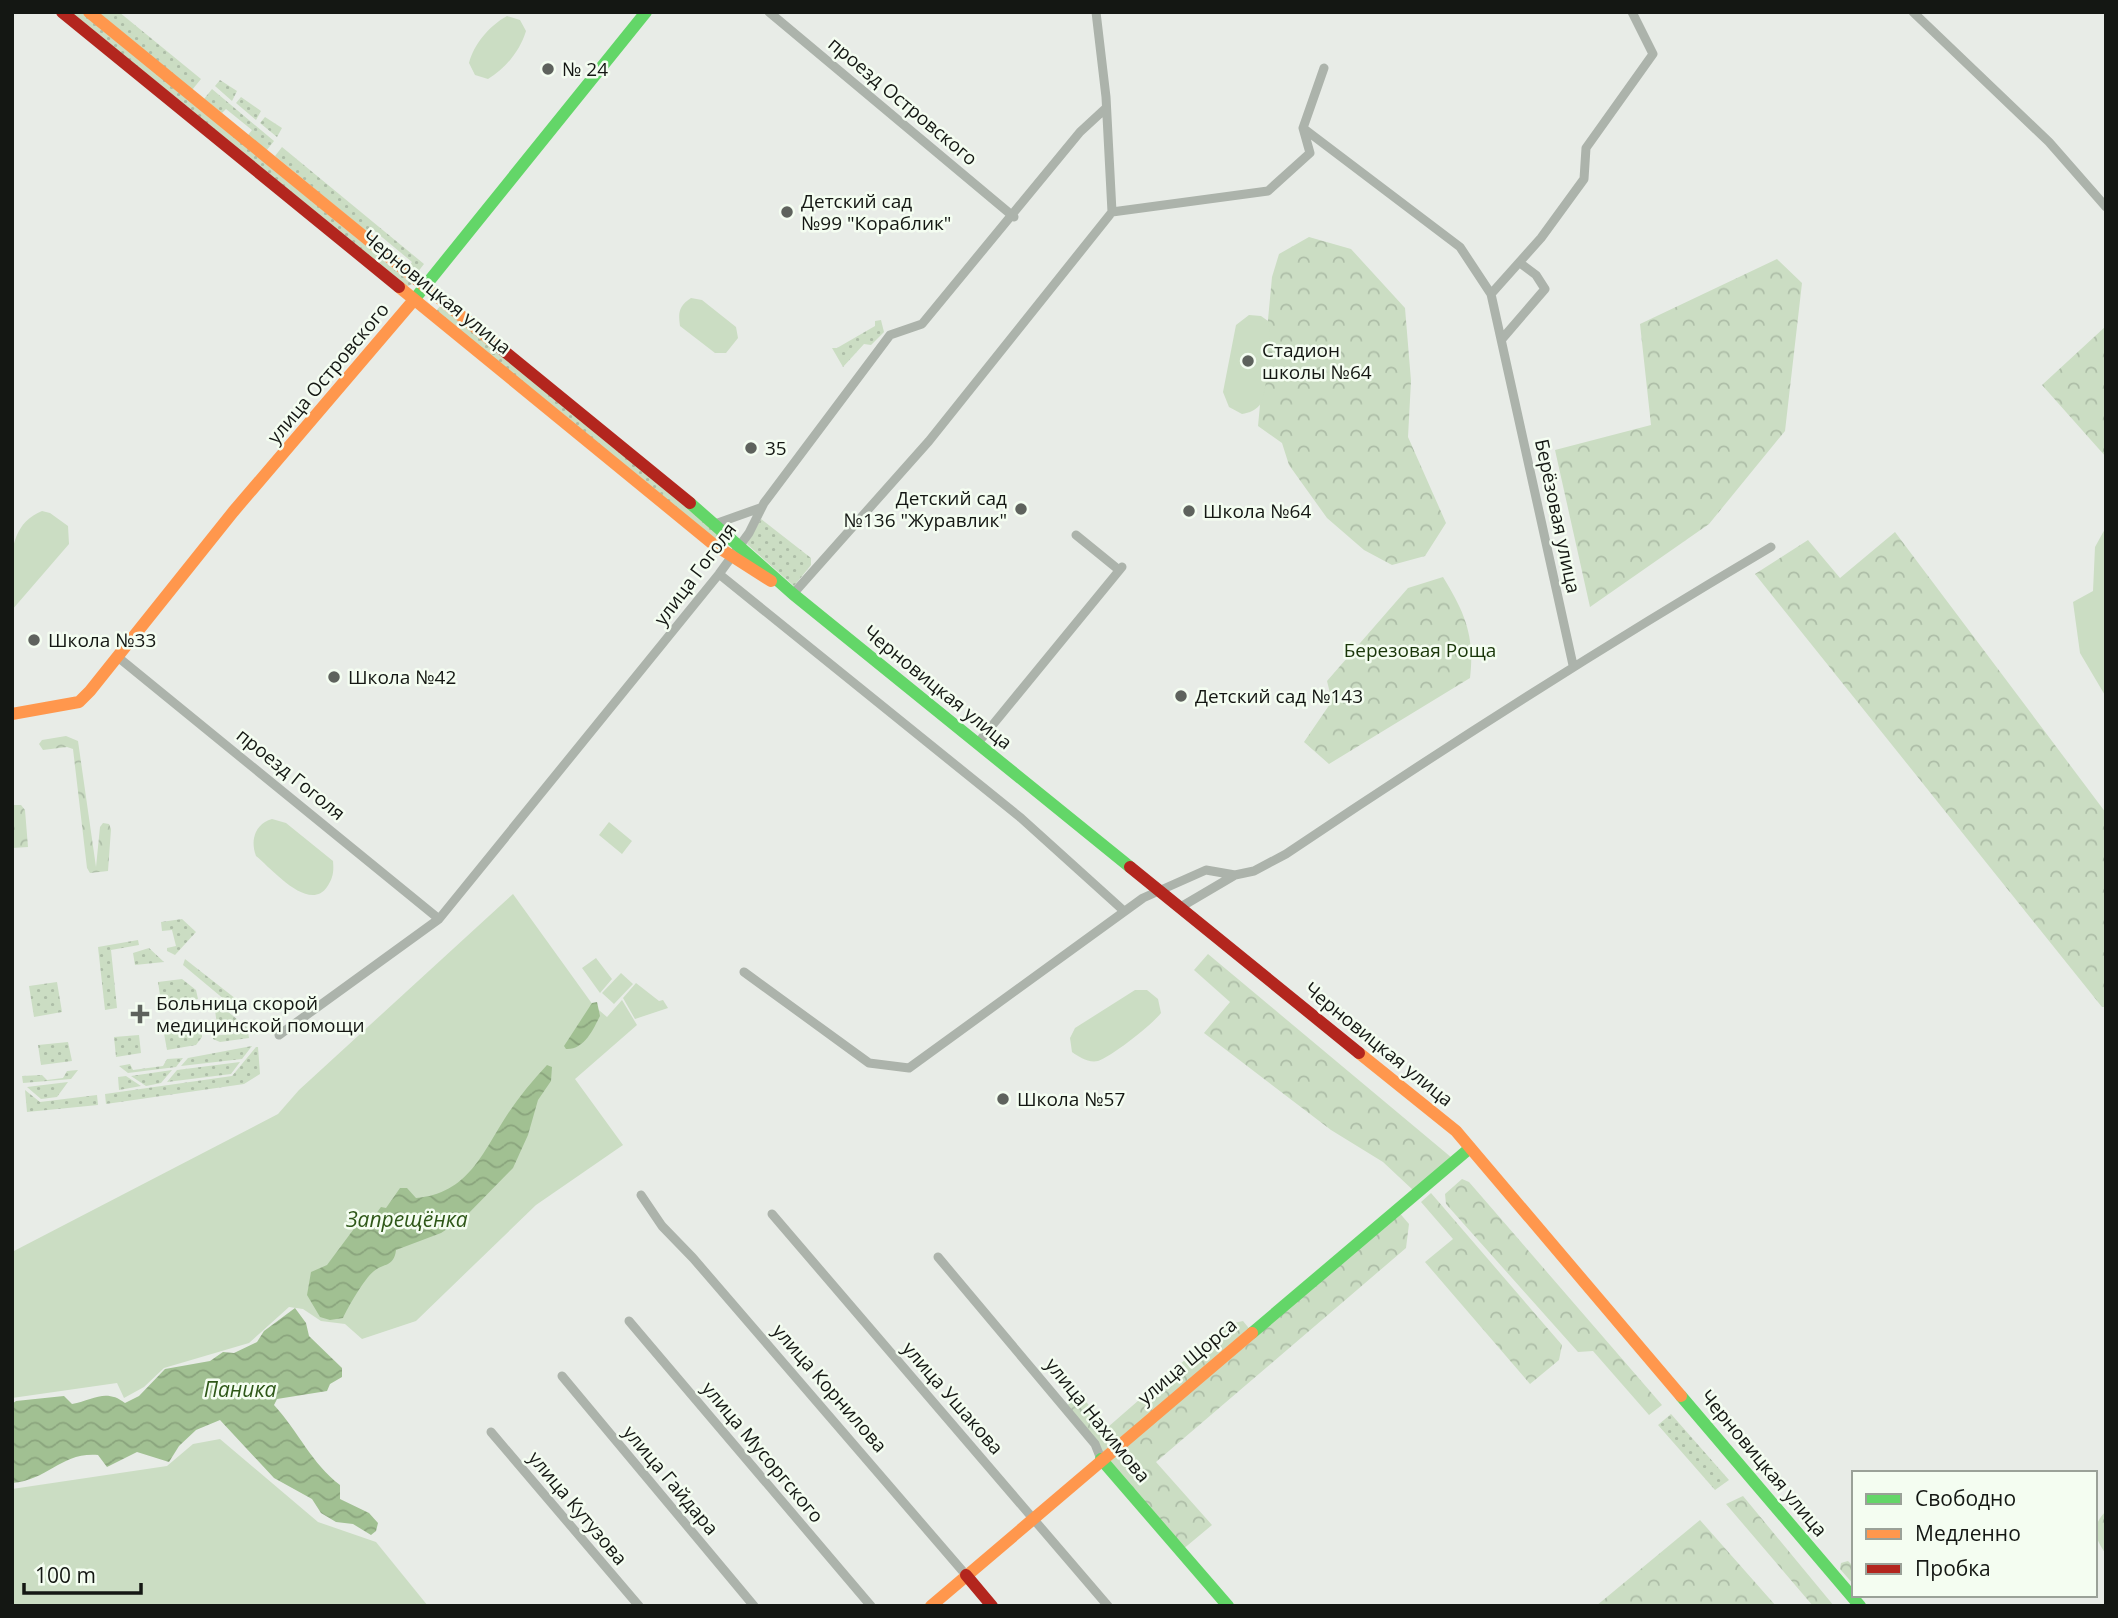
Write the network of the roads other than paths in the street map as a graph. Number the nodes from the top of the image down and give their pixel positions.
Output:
1 (62, 12) edge
2 (89, 12) edge
3 (646, 12) edge
4 (769, 12) edge
5 (1096, 12) edge
6 (1632, 12) edge
7 (1913, 12) edge
8 (1324, 68) dead end
9 (1106, 107) junction
10 (1303, 128) junction
11 (2106, 207) edge
12 (1112, 212) junction
13 (1014, 217) junction
14 (1520, 263) junction
15 (425, 287) junction
16 (1491, 294) junction
17 (415, 300) junction
18 (1502, 339) junction
19 (760, 508) junction
20 (715, 524) junction
21 (1076, 535) dead end
22 (741, 545) junction
23 (1771, 547) dead end
24 (732, 556) junction
25 (719, 574) junction
26 (793, 594) junction
27 (119, 658) junction
28 (1573, 664) junction
29 (12, 714) edge
30 (977, 744) junction
31 (1235, 875) junction
32 (1158, 890) junction
33 (1179, 908) junction
34 (1124, 911) junction
35 (439, 919) junction
36 (744, 972) dead end
37 (279, 1035) dead end
38 (1471, 1149) junction
39 (641, 1195) dead end
40 (772, 1214) dead end
41 (938, 1257) dead end
42 (629, 1321) dead end
43 (562, 1376) dead end
44 (491, 1432) dead end
45 (1101, 1459) junction
46 (1033, 1518) junction
47 (966, 1575) junction
48 (1852, 1597) edge
49 (639, 1606) edge
50 (754, 1606) edge
51 (871, 1606) edge
52 (932, 1606) edge
53 (992, 1606) edge
54 (1108, 1606) edge
55 (1228, 1606) edge

1 - 17 main road, Черновицкая улица
2 - 15 main road, Черновицкая улица
3 - 15 main road, улица Островского
4 - 13 street, проезд Островского
5 - 9 street
6 - 14 street
7 - 11 street
8 - 10 street
9 - 12 street
9 - 13 street, улица Гоголя
10 - 12 street
10 - 16 street, Берёзовая улица
12 - 26 street
13 - 19 street, улица Гоголя
14 - 16 street
14 - 18 street
15 - 17 main road, улица Островского
15 - 20 main road, Черновицкая улица
16 - 18 street, Берёзовая улица
17 - 24 main road, Черновицкая улица
17 - 27 main road, улица Островского
18 - 28 street, Берёзовая улица
19 - 20 street
19 - 22 street, улица Гоголя
20 - 22 main road, Черновицкая улица
21 - 30 street
22 - 24 street, улица Гоголя
22 - 26 main road, Черновицкая улица
23 - 28 street
24 - 25 street, улица Гоголя
24 - 26 main road, Черновицкая улица
25 - 34 street
25 - 35 street, улица Гоголя
26 - 30 main road, Черновицкая улица
27 - 29 main road, улица Островского
27 - 35 street, проезд Гоголя
28 - 31 street
30 - 32 main road, Черновицкая улица
31 - 32 street
31 - 33 street
32 - 33 main road, Черновицкая улица
32 - 34 street
33 - 38 main road, Черновицкая улица
34 - 36 street
35 - 37 street, улица Гоголя
38 - 45 main road, улица Щорса
38 - 48 main road, Черновицкая улица
39 - 47 street, улица Корнилова
40 - 46 street, улица Ушакова
41 - 45 street, улица Нахимова
42 - 51 street, улица Мусоргского
43 - 50 street, улица Гайдара
44 - 49 street, улица Кутузова
45 - 46 main road, улица Щорса
45 - 55 main road, улица Нахимова
46 - 47 main road, улица Щорса
46 - 54 street, улица Ушакова
47 - 52 main road, улица Щорса
47 - 53 main road, улица Корнилова

